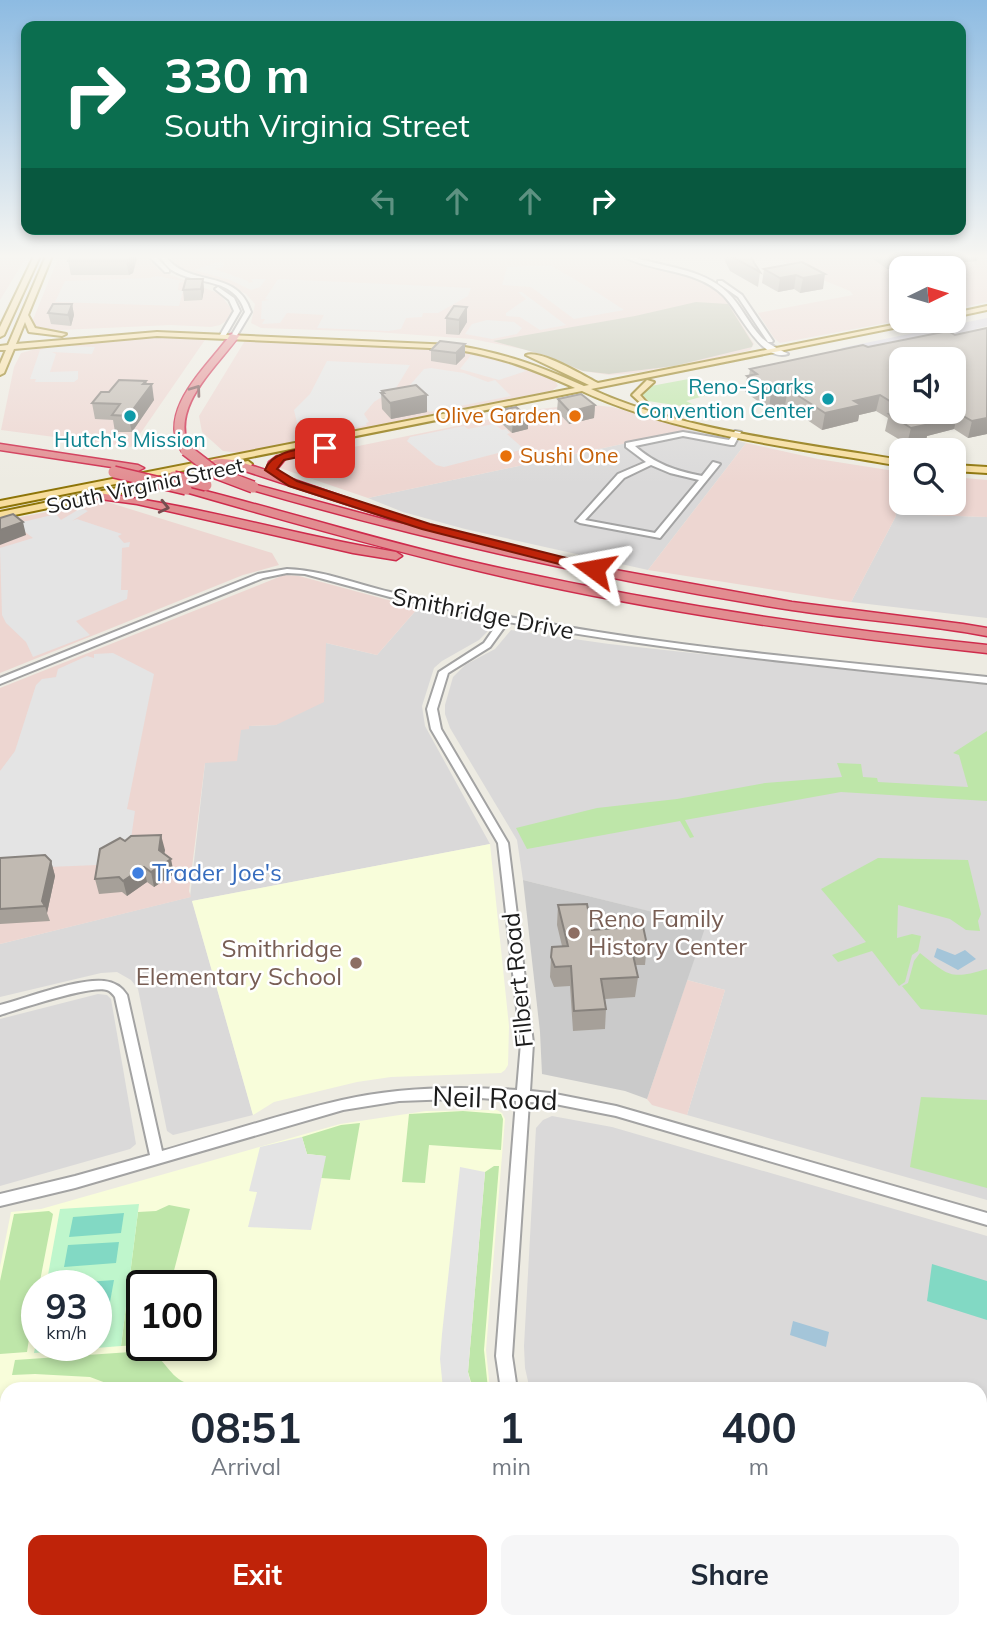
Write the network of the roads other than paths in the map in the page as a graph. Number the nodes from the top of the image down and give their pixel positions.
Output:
1 (16, 332) edge
2 (37, 332) edge
3 (93, 332) edge
4 (94, 332) edge
5 (216, 332) edge
6 (754, 332) edge
7 (763, 332) edge
8 (875, 332) edge
9 (230, 333) junction
10 (59, 341) junction
11 (761, 341) junction
12 (0, 342) edge
13 (11, 344) junction
14 (0, 348) edge
15 (780, 351) junction
16 (749, 355) junction
17 (0, 371) edge
18 (560, 372) junction
19 (668, 372) junction
20 (650, 382) junction
21 (606, 390) junction
22 (590, 393) junction
23 (549, 396) junction
24 (561, 403) edge
25 (645, 405) junction
26 (527, 407) junction
27 (389, 432) junction
28 (737, 432) junction
29 (2, 451) edge
30 (281, 458) junction
31 (889, 461) edge
32 (215, 462) junction
33 (649, 463) junction
34 (716, 464) dead end
35 (241, 466) junction
36 (966, 469) edge
37 (987, 470) edge
38 (704, 479) junction
39 (293, 484) junction
40 (97, 496) junction
41 (0, 502) edge
42 (0, 516) edge
43 (513, 575) junction
44 (690, 589) junction
45 (504, 621) junction
46 (987, 632) edge
47 (987, 638) edge
48 (987, 649) edge
49 (987, 680) edge
50 (0, 681) edge
51 (0, 1010) edge
52 (523, 1095) junction
53 (157, 1158) junction
54 (0, 1200) edge
55 (987, 1219) edge
56 (508, 1382) edge

1 - 13 main road
2 - 3 main road
4 - 13 main road
5 - 9 main road
6 - 11 street
7 - 15 street
8 - 15 main road, South Virginia Street
9 - 10 main road
9 - 18 main road
44 -> 9 highway, bridge
10 - 13 main road
10 - 17 main road
11 - 15 street
11 - 16 main road
12 - 13 main road
13 - 14 main road
13 - 17 main road
15 - 16 main road, South Virginia Street
15 - 20 main road, South Virginia Street
16 - 19 main road, South Virginia Street
18 - 19 main road
18 - 22 main road
18 - 22 main road
18 - 23 main road
19 - 22 main road, South Virginia Street
20 - 21 main road, South Virginia Street
20 - 25 main road
21 - 22 main road
21 - 25 main road
22 - 23 main road, South Virginia Street
22 - 26 main road, South Virginia Street
22 - 28 main road
23 - 27 main road, South Virginia Street
24 - 26 main road
25 - 28 main road
26 - 27 main road, South Virginia Street
27 - 30 main road, South Virginia Street
27 - 32 main road, South Virginia Street
28 - 31 main road
28 - 33 street
29 - 43 highway, bridge
29 - 47 highway, bridge
30 - 35 main road, South Virginia Street
30 - 39 highway
32 - 35 highway
32 - 41 main road, South Virginia Street
33 - 38 street
33 - 38 street
34 - 38 street
35 - 39 highway
35 - 40 main road, South Virginia Street
36 - 37 main road
39 - 44 highway
40 - 42 main road, South Virginia Street
40 -> 43 highway
43 - 48 highway
44 - 46 highway
45 - 49 street, Smithridge Drive
45 - 50 street, Smithridge Drive
45 - 52 street, Filbert Road
51 - 53 street
52 - 53 street, Neil Road
52 - 55 street, Neil Road
52 - 56 street, Filbert Road
53 - 54 street, Neil Road

